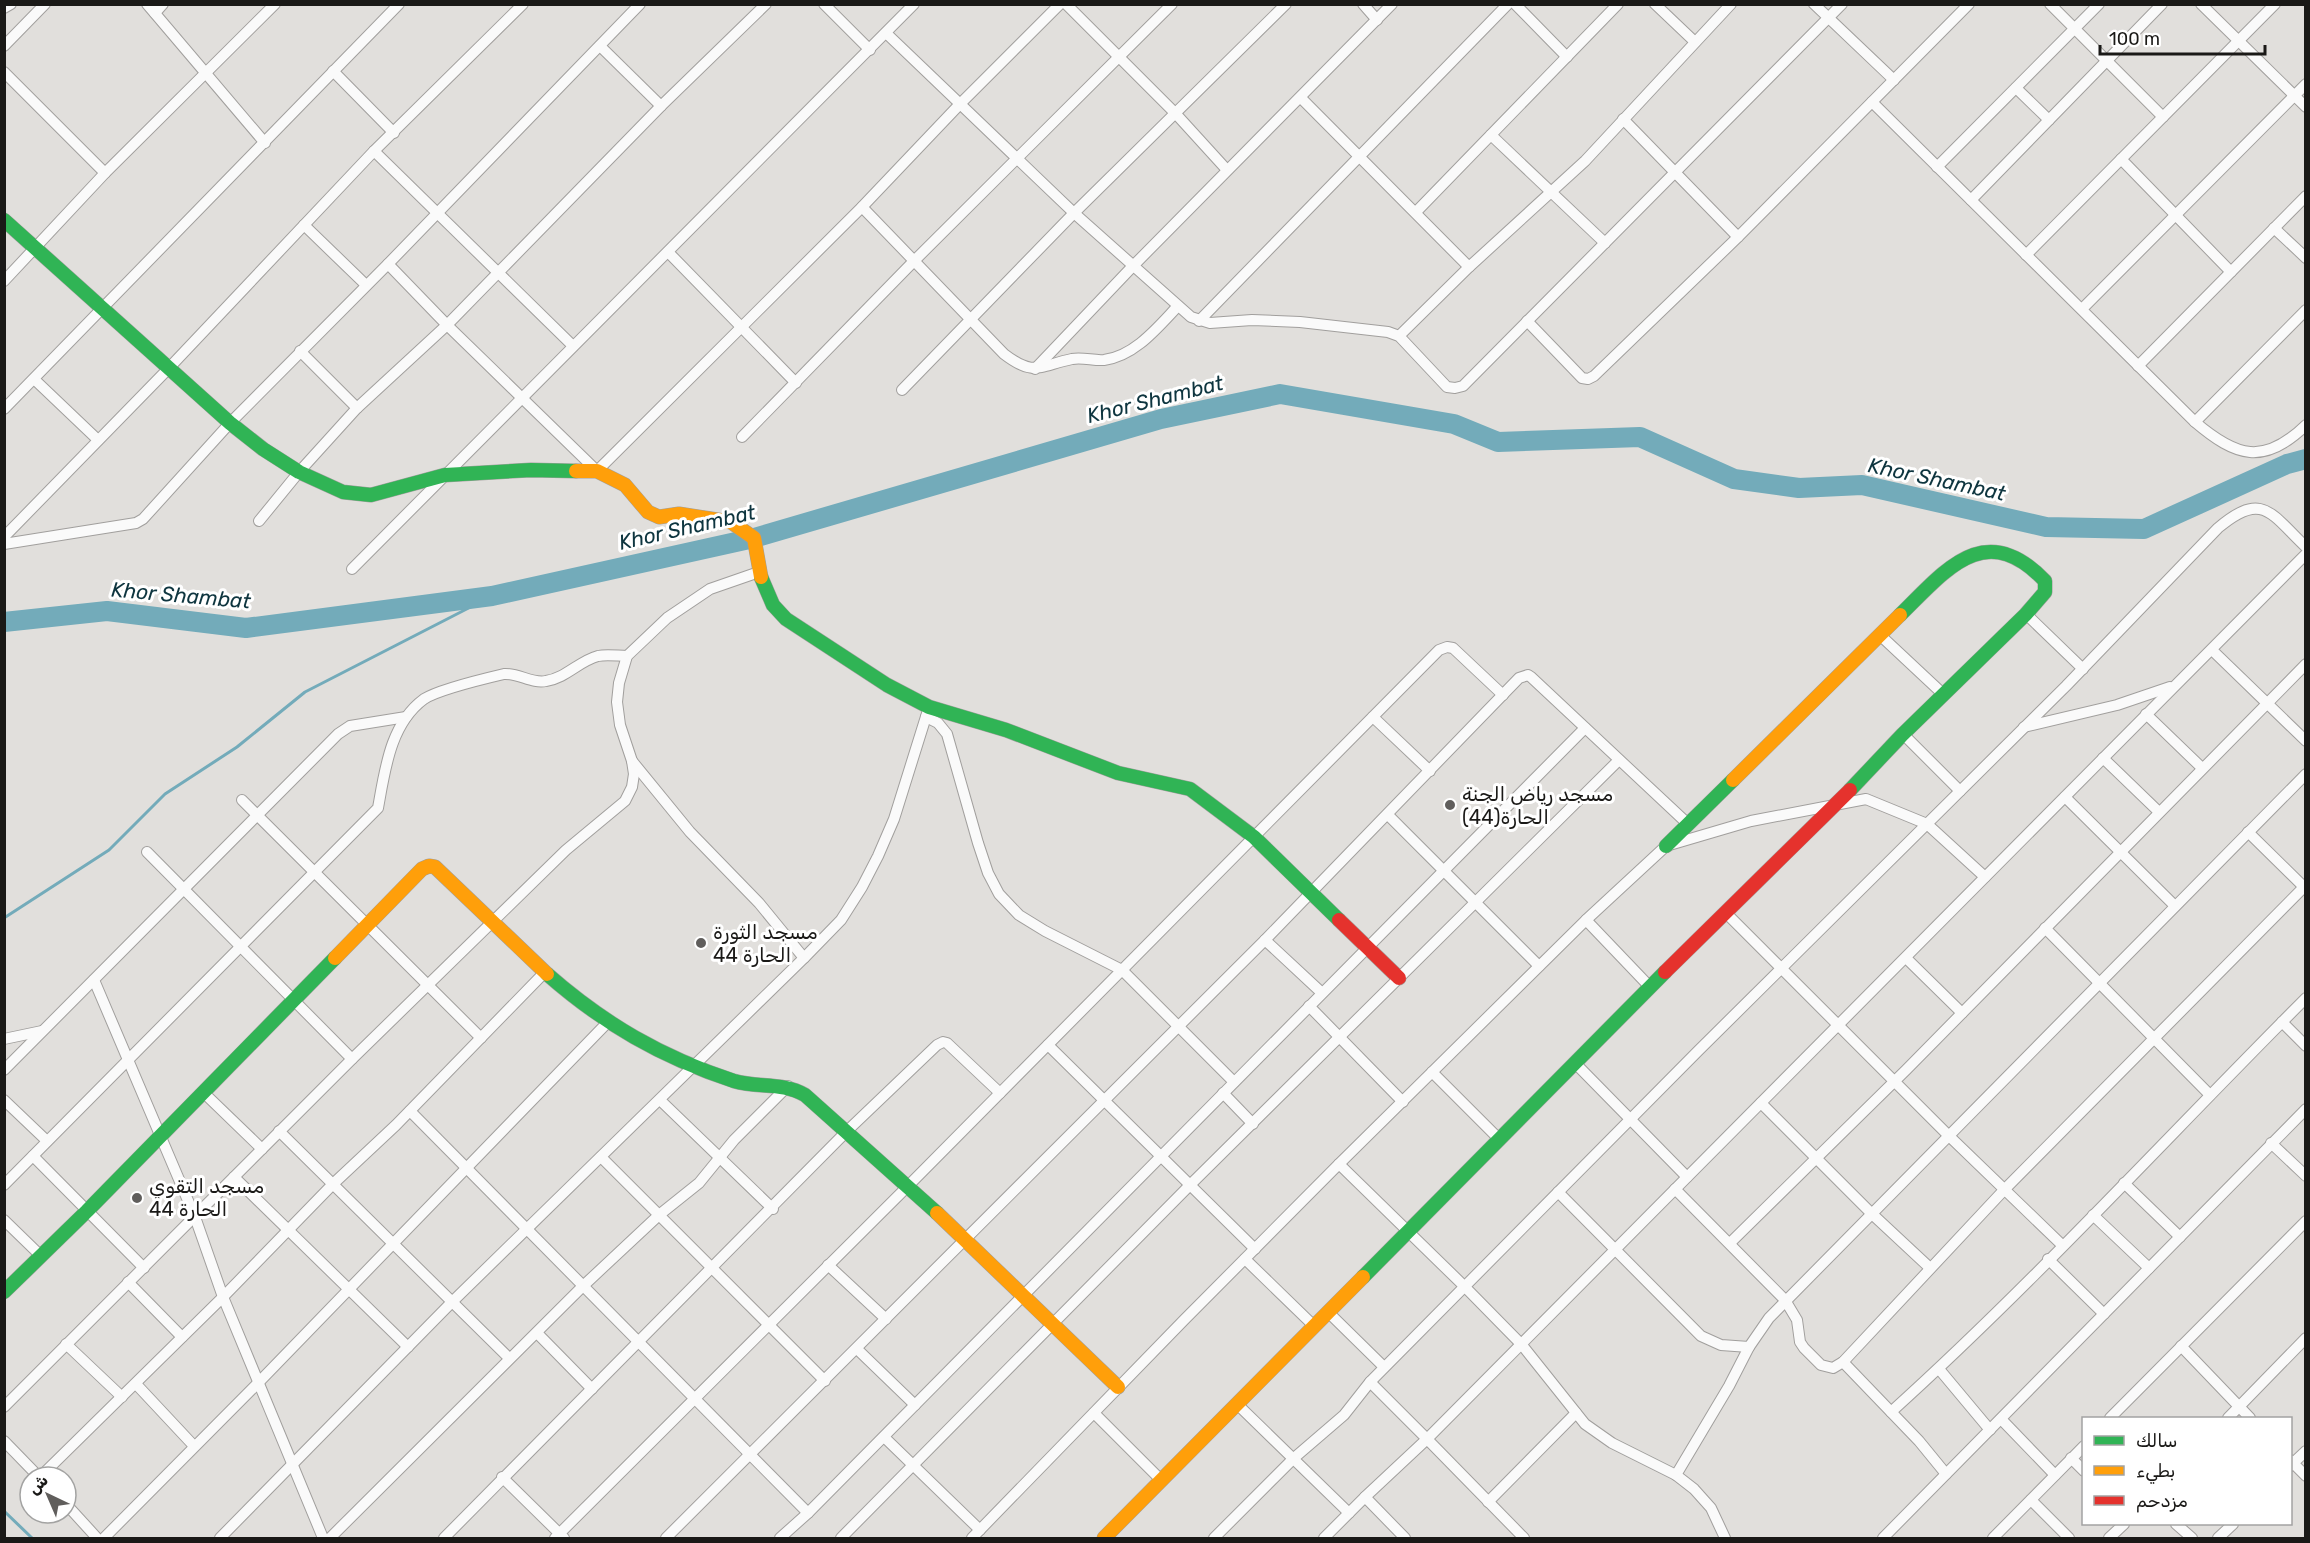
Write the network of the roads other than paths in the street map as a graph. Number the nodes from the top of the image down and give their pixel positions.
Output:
1 (11, 4) edge
2 (45, 4) edge
3 (147, 4) edge
4 (163, 4) edge
5 (275, 4) edge
6 (399, 4) edge
7 (524, 4) edge
8 (640, 4) edge
9 (766, 4) edge
10 (824, 4) edge
11 (914, 4) edge
12 (1060, 4) edge
13 (1066, 4) edge
14 (1172, 4) edge
15 (1286, 4) edge
16 (1363, 4) edge
17 (1392, 4) edge
18 (1508, 4) edge
19 (1515, 4) edge
20 (1618, 4) edge
21 (1655, 4) edge
22 (1731, 4) edge
23 (1814, 4) edge
24 (1842, 4) edge
25 (1969, 4) edge
26 (2050, 4) edge
27 (2099, 4) edge
28 (2162, 4) edge
29 (2201, 4) edge
30 (2275, 4) edge
31 (4, 8) edge
32 (154, 14) junction
33 (1828, 19) junction
34 (1377, 20) junction
35 (2075, 29) junction
36 (886, 33) junction
37 (2238, 40) junction
38 (1695, 42) junction
39 (4, 46) edge
40 (600, 46) junction
41 (870, 50) junction
42 (1567, 57) junction
43 (1119, 58) junction
44 (2107, 61) junction
45 (333, 71) junction
46 (4, 72) edge
47 (205, 75) junction
48 (1894, 80) junction
49 (2306, 84) edge
50 (2016, 88) junction
51 (2294, 96) junction
52 (1301, 98) junction
53 (1872, 102) junction
54 (960, 104) junction
55 (661, 106) junction
56 (2306, 107) edge
57 (1176, 114) junction
58 (2163, 117) junction
59 (1623, 119) junction
60 (2049, 120) junction
61 (394, 132) junction
62 (1491, 135) junction
63 (265, 143) junction
64 (374, 151) junction
65 (1358, 156) junction
66 (1018, 159) junction
67 (2121, 159) junction
68 (1937, 167) junction
69 (1227, 170) junction
70 (105, 173) junction
71 (1675, 173) junction
72 (1551, 191) junction
73 (2306, 196) edge
74 (1971, 200) junction
75 (861, 207) junction
76 (437, 212) junction
77 (1416, 212) junction
78 (1074, 213) junction
79 (2175, 215) junction
80 (4, 220) edge
81 (304, 225) junction
82 (2274, 228) junction
83 (1738, 237) junction
84 (1605, 243) junction
85 (38, 248) junction
86 (668, 252) junction
87 (2026, 255) junction
88 (2306, 258) edge
89 (914, 261) junction
90 (388, 264) junction
91 (1132, 267) junction
92 (1469, 267) junction
93 (497, 272) junction
94 (2231, 272) junction
95 (4, 281) edge
96 (366, 285) junction
97 (1178, 306) junction
98 (102, 309) junction
99 (2082, 309) junction
100 (2306, 310) edge
101 (971, 318) junction
102 (1199, 321) junction
103 (1527, 321) junction
104 (447, 325) junction
105 (740, 326) junction
106 (1399, 336) junction
107 (573, 346) junction
108 (300, 351) junction
109 (2138, 366) junction
110 (170, 368) junction
111 (1035, 369) junction
112 (35, 380) junction
113 (796, 383) junction
114 (902, 390) dead end
115 (522, 398) junction
116 (357, 408) junction
117 (4, 409) edge
118 (2194, 422) junction
119 (230, 423) junction
120 (2306, 425) edge
121 (742, 437) dead end
122 (98, 440) junction
123 (597, 471) junction
124 (299, 472) junction
125 (445, 476) junction
126 (260, 521) dead end
127 (4, 537) edge
128 (4, 544) edge
129 (2306, 547) edge
130 (2306, 554) edge
131 (352, 569) dead end
132 (759, 572) junction
133 (2026, 614) junction
134 (1881, 636) junction
135 (2212, 650) junction
136 (627, 656) junction
137 (2306, 664) edge
138 (2083, 669) junction
139 (2177, 684) junction
140 (1943, 694) junction
141 (1503, 695) junction
142 (2266, 702) junction
143 (927, 712) junction
144 (2146, 714) junction
145 (406, 717) junction
146 (1373, 717) junction
147 (1585, 728) junction
148 (2024, 728) junction
149 (1903, 734) junction
150 (2306, 741) edge
151 (2103, 758) junction
152 (1619, 760) junction
153 (632, 761) junction
154 (2202, 768) junction
155 (1430, 771) junction
156 (2306, 774) edge
157 (1960, 790) junction
158 (2065, 797) junction
159 (242, 800) dead end
160 (1836, 805) junction
161 (2159, 812) junction
162 (258, 815) junction
163 (1389, 815) junction
164 (1688, 824) junction
165 (1927, 824) junction
166 (2248, 832) junction
167 (1254, 837) junction
168 (1666, 846) junction
169 (147, 852) dead end
170 (2120, 852) junction
171 (1445, 871) junction
172 (315, 872) junction
173 (1985, 877) junction
174 (2305, 887) edge
175 (184, 890) junction
176 (1312, 893) junction
177 (1475, 902) junction
178 (2175, 906) junction
179 (1725, 912) junction
180 (1586, 920) junction
181 (491, 923) junction
182 (369, 925) junction
183 (2045, 928) junction
184 (1265, 940) junction
185 (240, 946) junction
186 (1367, 947) junction
187 (804, 958) junction
188 (1905, 958) junction
189 (1539, 966) junction
190 (1783, 969) junction
191 (1122, 970) junction
192 (545, 972) junction
193 (1399, 978) junction
194 (94, 980) junction
195 (2099, 983) junction
196 (428, 984) junction
197 (1650, 987) junction
198 (1322, 993) junction
199 (2306, 998) edge
200 (294, 1001) junction
201 (1309, 1006) junction
202 (1962, 1013) junction
203 (2282, 1022) junction
204 (607, 1023) junction
205 (1179, 1026) junction
206 (1838, 1026) junction
207 (43, 1031) junction
208 (481, 1038) junction
209 (1340, 1038) junction
210 (2154, 1038) junction
211 (4, 1039) edge
212 (1048, 1045) junction
213 (2306, 1046) edge
214 (352, 1059) junction
215 (128, 1060) junction
216 (1575, 1063) junction
217 (694, 1064) junction
218 (4, 1070) edge
219 (1432, 1072) junction
220 (1894, 1081) junction
221 (1234, 1082) junction
222 (788, 1086) junction
223 (204, 1093) junction
224 (1000, 1093) junction
225 (1223, 1093) junction
226 (2210, 1095) junction
227 (4, 1100) edge
228 (660, 1100) junction
229 (1105, 1100) junction
230 (1403, 1101) junction
231 (1761, 1103) junction
232 (2306, 1109) edge
233 (410, 1111) junction
234 (1630, 1120) junction
235 (1253, 1124) junction
236 (279, 1131) junction
237 (847, 1131) junction
238 (1948, 1135) junction
239 (160, 1137) junction
240 (1499, 1139) junction
241 (47, 1141) junction
242 (2271, 1143) junction
243 (262, 1149) junction
244 (1160, 1155) junction
245 (33, 1156) junction
246 (601, 1157) junction
247 (719, 1158) junction
248 (1816, 1159) junction
249 (1339, 1164) junction
250 (466, 1167) junction
251 (2306, 1176) edge
252 (234, 1177) junction
253 (1687, 1177) junction
254 (2124, 1183) junction
255 (333, 1184) junction
256 (4, 1185) edge
257 (1190, 1185) junction
258 (908, 1186) junction
259 (1675, 1189) junction
260 (2004, 1190) junction
261 (1558, 1192) junction
262 (772, 1209) junction
263 (87, 1211) junction
264 (1871, 1213) junction
265 (659, 1215) junction
266 (2093, 1215) junction
267 (195, 1217) junction
268 (4, 1220) edge
269 (2306, 1221) edge
270 (289, 1229) junction
271 (526, 1229) junction
272 (1408, 1231) junction
273 (2180, 1237) junction
274 (965, 1240) junction
275 (392, 1243) junction
276 (1730, 1243) junction
277 (2062, 1245) junction
278 (1255, 1249) junction
279 (1616, 1250) junction
280 (41, 1256) junction
281 (1245, 1259) junction
282 (2048, 1260) junction
283 (828, 1265) junction
284 (144, 1268) junction
285 (1930, 1268) junction
286 (2149, 1268) junction
287 (712, 1270) junction
288 (128, 1282) junction
289 (1464, 1286) junction
290 (582, 1287) junction
291 (348, 1289) junction
292 (4, 1292) edge
293 (1022, 1295) junction
294 (222, 1297) junction
295 (1785, 1300) junction
296 (451, 1303) junction
297 (1328, 1312) junction
298 (2104, 1314) junction
299 (886, 1319) junction
300 (1052, 1324) junction
301 (769, 1325) junction
302 (1314, 1326) junction
303 (537, 1333) junction
304 (182, 1337) junction
305 (2306, 1338) edge
306 (639, 1343) junction
307 (66, 1344) junction
308 (1522, 1345) junction
309 (2181, 1346) junction
310 (408, 1347) junction
311 (1749, 1347) junction
312 (857, 1349) junction
313 (509, 1358) junction
314 (1842, 1362) junction
315 (1384, 1367) junction
316 (1939, 1369) junction
317 (825, 1381) junction
318 (259, 1382) junction
319 (1370, 1382) junction
320 (136, 1384) junction
321 (1118, 1388) junction
322 (592, 1389) junction
323 (122, 1397) junction
324 (693, 1400) junction
325 (1237, 1404) junction
326 (915, 1405) junction
327 (4, 1407) edge
328 (2239, 1407) junction
329 (1891, 1412) junction
330 (1094, 1413) junction
331 (1576, 1413) junction
332 (2112, 1417) edge
333 (2230, 1417) edge
334 (2248, 1417) edge
335 (2001, 1419) junction
336 (1990, 1430) junction
337 (884, 1437) junction
338 (1426, 1439) junction
339 (4, 1441) edge
340 (194, 1446) junction
341 (2082, 1448) edge
342 (2306, 1451) edge
343 (749, 1456) junction
344 (1294, 1458) junction
345 (2071, 1458) junction
346 (2292, 1462) edge
347 (2292, 1464) edge
348 (28, 1465) edge
349 (52, 1465) edge
350 (294, 1465) junction
351 (914, 1466) junction
352 (2082, 1469) edge
353 (1946, 1474) junction
354 (1676, 1475) junction
355 (2055, 1475) junction
356 (2306, 1476) edge
357 (502, 1477) junction
358 (1161, 1480) junction
359 (1365, 1497) junction
360 (2031, 1500) junction
361 (1488, 1502) junction
362 (808, 1513) junction
363 (1349, 1513) junction
364 (78, 1518) edge
365 (2123, 1525) edge
366 (2177, 1525) edge
367 (2232, 1525) edge
368 (980, 1530) junction
369 (560, 1537) edge
370 (1328, 1537) edge
371 (1720, 1537) edge
372 (97, 1539) edge
373 (104, 1539) edge
374 (220, 1539) edge
375 (323, 1539) edge
376 (330, 1539) edge
377 (444, 1539) edge
378 (666, 1539) edge
379 (780, 1539) edge
380 (841, 1539) edge
381 (972, 1539) edge
382 (1104, 1539) edge
383 (1214, 1539) edge
384 (1405, 1539) edge
385 (1524, 1539) edge
386 (1883, 1539) edge
387 (1993, 1539) edge
388 (2069, 1539) edge
389 (2109, 1539) edge
390 (2192, 1539) edge
391 (2218, 1539) edge

1 - 31 street
2 - 39 street
3 - 32 street
4 - 32 street
5 - 47 street
6 - 45 street
7 - 61 street
8 - 40 street
9 - 55 street
10 - 41 street
11 - 36 street
12 - 54 street
13 - 43 street
14 - 43 street
15 - 57 street
16 - 34 street
17 - 34 street
18 - 65 street
19 - 42 street
20 - 42 street
21 - 38 street
22 - 38 street
23 - 33 street
24 - 33 street
25 - 48 street
26 - 35 street
27 - 35 street
28 - 44 street
29 - 37 street
30 - 37 street
32 - 47 street
33 - 48 street
33 - 71 street
34 - 52 street
35 - 44 street
35 - 50 street
36 - 41 street
36 - 54 street
37 - 51 street
37 - 58 street
38 - 59 street
40 - 55 street
40 - 76 street
41 - 86 street
42 - 62 street
43 - 57 street
43 - 66 street
44 - 58 street
44 - 60 street
45 - 61 street
45 - 63 street
46 - 70 street
47 - 63 street
47 - 70 street
48 - 53 street
49 - 51 street
50 - 60 street
50 - 68 street
51 - 56 street
51 - 79 street
52 - 65 street
52 - 69 street
53 - 68 street
53 - 83 street
54 - 66 street
54 - 75 street
55 - 93 street
57 - 69 street
57 - 78 street
58 - 67 street
59 - 71 street
59 - 72 street
60 - 74 street
61 - 64 street
62 - 72 street
62 - 77 street
63 - 98 street
64 - 76 street
64 - 81 street
65 - 77 street
65 - 102 street
66 - 78 street
66 - 89 street
67 - 79 street
67 - 87 street
68 - 74 street
69 - 91 street
70 - 85 street
71 - 83 street
71 - 84 street
72 - 84 street
72 - 92 street
73 - 82 street
74 - 87 street
75 - 89 street
75 - 105 street
76 - 90 street
76 - 93 street
77 - 92 street
78 - 91 street
78 - 101 street
79 - 94 street
79 - 99 street
80 - 85 street
81 - 96 street
81 - 110 street
82 - 88 street
82 - 94 street
83 - 103 street
84 - 103 street
85 - 95 street
85 - 98 street
86 - 105 street
86 - 107 street
87 - 99 street
89 - 101 street
89 - 113 street
90 - 96 street
90 - 104 street
91 - 97 street
91 - 111 street
92 - 106 street
93 - 104 street
93 - 107 street
94 - 109 street
96 - 108 street
97 - 102 street
97 - 111 street
98 - 110 street
98 - 112 street
99 - 109 street
100 - 118 street
101 - 111 street
101 - 114 street
102 - 106 street
103 - 106 street
104 - 115 street
104 - 116 street
105 - 113 street
105 - 123 street
107 - 115 street
108 - 116 street
108 - 119 street
109 - 118 street
110 - 119 street
110 - 122 street
112 - 117 street
112 - 122 street
113 - 121 street
115 - 123 street
115 - 125 street
116 - 124 street
118 - 120 street
119 - 124 street
119 - 128 street
122 - 127 street
123 - 125 street
123 - 132 street
124 - 125 street
124 - 126 street
125 - 131 street
129 - 138 street
130 - 135 street
132 - 136 street
132 - 143 street
133 - 134 street
133 - 138 street
133 - 140 street
134 - 140 street
134 - 164 street
135 - 139 street
135 - 142 street
136 - 145 street
136 - 153 street
137 - 142 street
138 - 148 street
139 - 144 street
139 - 148 street
140 - 149 street
141 - 146 street
141 - 147 street
141 - 155 street
142 - 150 street
142 - 154 street
143 - 167 street
143 - 187 street
143 - 191 street
144 - 151 street
144 - 154 street
145 - 162 street
145 - 172 street
146 - 155 street
146 - 167 street
147 - 152 street
147 - 171 street
148 - 157 street
149 - 157 street
149 - 160 street
151 - 158 street
151 - 161 street
152 - 164 street
152 - 177 street
153 - 181 street
153 - 187 street
154 - 161 street
155 - 163 street
156 - 166 street
157 - 165 street
158 - 170 street
158 - 173 street
159 - 162 street
160 - 165 street
160 - 168 street
160 - 179 street
161 - 170 street
162 - 172 street
162 - 175 street
163 - 171 street
163 - 176 street
164 - 168 street
165 - 173 street
165 - 190 street
166 - 174 street
166 - 178 street
167 - 176 street
167 - 191 street
168 - 180 street
169 - 175 street
170 - 178 street
170 - 183 street
171 - 177 street
171 - 186 street
172 - 182 street
172 - 185 street
173 - 188 street
174 - 210 street
175 - 185 street
175 - 194 street
176 - 184 street
176 - 186 street
177 - 189 street
177 - 193 street
178 - 195 street
179 - 190 street
179 - 197 street
180 - 189 street
180 - 197 street
181 - 182 street
181 - 192 street
181 - 196 street
182 - 196 street
182 - 200 street
183 - 195 street
183 - 202 street
184 - 198 street
184 - 205 street
185 - 200 street
185 - 215 street
186 - 193 street
186 - 198 street
187 - 217 street
188 - 202 street
188 - 206 street
189 - 219 street
190 - 206 street
190 - 234 street
191 - 205 street
191 - 212 street
192 - 204 street
192 - 208 street
193 - 209 street
194 - 207 street
194 - 215 street
195 - 210 street
195 - 238 street
196 - 208 street
196 - 214 street
197 - 216 street
198 - 201 street
199 - 203 street
200 - 214 street
200 - 223 street
201 - 209 street
201 - 221 street
202 - 220 street
203 - 213 street
203 - 226 street
204 - 217 street
204 - 250 street
205 - 221 street
205 - 229 street
206 - 220 street
206 - 231 street
207 - 211 street
207 - 218 street
208 - 233 street
209 - 230 street
209 - 235 street
210 - 226 street
210 - 260 street
212 - 224 street
212 - 229 street
214 - 236 street
215 - 239 street
215 - 241 street
216 - 234 street
216 - 240 street
217 - 222 street
217 - 228 street
219 - 230 street
219 - 240 street
220 - 238 street
220 - 248 street
221 - 225 street
222 - 237 street
222 - 247 street
223 - 239 street
223 - 243 street
224 - 237 street
224 - 258 street
225 - 235 street
225 - 244 street
226 - 254 street
227 - 241 street
228 - 246 street
228 - 247 street
229 - 244 street
229 - 274 street
230 - 249 street
231 - 248 street
231 - 253 street
232 - 242 street
233 - 250 street
233 - 255 street
234 - 253 street
234 - 261 street
235 - 257 street
236 - 243 street
236 - 255 street
237 - 258 street
237 - 262 street
238 - 260 street
238 - 264 street
239 - 263 street
239 - 267 street
240 - 272 street
241 - 245 street
242 - 251 street
242 - 273 street
243 - 252 street
244 - 257 street
244 - 293 street
245 - 256 street
245 - 263 street
246 - 265 street
246 - 271 street
247 - 262 street
247 - 265 street
248 - 264 street
248 - 276 street
249 - 272 street
249 - 278 street
250 - 271 street
250 - 275 street
252 - 267 street
252 - 270 street
253 - 259 street
254 - 266 street
254 - 273 street
255 - 270 street
255 - 275 street
257 - 278 street
257 - 300 street
258 - 274 street
258 - 283 street
259 - 276 street
259 - 279 street
260 - 277 street
260 - 285 street
261 - 279 street
261 - 289 street
262 - 287 street
263 - 280 street
263 - 284 street
264 - 285 street
264 - 295 street
265 - 287 street
265 - 290 street
266 - 277 street
266 - 286 street
267 - 284 street
267 - 294 street
268 - 280 street
269 - 309 street
270 - 291 street
270 - 294 street
271 - 290 street
271 - 296 street
272 - 289 street
272 - 297 street
273 - 286 street
274 - 293 street
274 - 299 street
275 - 291 street
275 - 296 street
276 - 295 street
277 - 282 street
278 - 281 street
279 - 308 street
279 - 311 street
280 - 292 street
281 - 302 street
281 - 321 street
282 - 298 street
282 - 316 street
283 - 299 street
283 - 301 street
284 - 288 street
285 - 314 street
286 - 298 street
287 - 301 street
287 - 306 street
288 - 304 street
288 - 307 street
289 - 308 street
289 - 315 street
290 - 303 street
290 - 306 street
291 - 310 street
291 - 318 street
293 - 300 street
293 - 326 street
294 - 304 street
294 - 318 street
295 - 311 street
295 - 314 street
296 - 310 street
296 - 313 street
297 - 302 street
297 - 315 street
298 - 335 street
299 - 312 street
300 - 321 street
300 - 351 street
301 - 317 street
301 - 324 street
302 - 325 street
303 - 313 street
303 - 322 street
304 - 320 street
305 - 328 street
306 - 322 street
306 - 324 street
307 - 323 street
307 - 327 street
308 - 331 street
308 - 338 street
309 - 328 street
309 - 332 street
310 - 350 street
311 - 354 street
312 - 317 street
312 - 326 street
313 - 376 street
314 - 329 street
315 - 319 street
316 - 329 street
316 - 336 street
317 - 343 street
318 - 340 street
318 - 350 street
319 - 338 street
319 - 344 street
320 - 323 street
320 - 340 street
321 - 330 street
322 - 357 street
323 - 349 street
324 - 343 street
324 - 369 street
325 - 344 street
325 - 358 street
326 - 337 street
328 - 333 street
328 - 334 street
329 - 353 street
330 - 358 street
330 - 368 street
331 - 354 street
331 - 361 street
335 - 336 street
335 - 355 street
336 - 353 street
337 - 351 street
337 - 362 street
338 - 359 street
338 - 361 street
339 - 348 street
340 - 373 street
341 - 345 street
342 - 346 street
343 - 362 street
343 - 378 street
344 - 363 street
344 - 383 street
345 - 352 street
345 - 355 street
347 - 356 street
350 - 374 street
350 - 375 street
351 - 368 street
351 - 380 street
353 - 386 street
354 - 371 street
355 - 360 street
357 - 369 street
357 - 377 street
358 - 382 street
359 - 363 street
359 - 384 street
360 - 387 street
360 - 388 street
361 - 385 street
362 - 379 street
363 - 370 street
364 - 372 street
365 - 389 street
366 - 390 street
367 - 391 street
368 - 381 street

